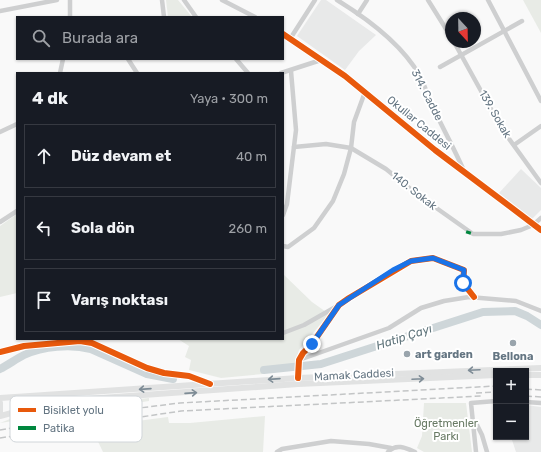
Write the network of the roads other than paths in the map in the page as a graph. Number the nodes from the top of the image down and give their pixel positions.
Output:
1 (57, 0) edge
2 (70, 0) edge
3 (162, 0) edge
4 (184, 0) edge
5 (222, 0) edge
6 (315, 0) edge
7 (337, 0) edge
8 (367, 0) edge
9 (428, 0) edge
10 (488, 0) edge
11 (0, 11) edge
12 (358, 14) junction
13 (70, 16) edge
14 (164, 16) edge
15 (195, 16) edge
16 (253, 16) edge
17 (522, 21) dead end
18 (445, 27) edge
19 (504, 31) junction
20 (284, 35) edge
21 (290, 39) junction
22 (458, 48) edge
23 (461, 54) junction
24 (63, 60) edge
25 (129, 60) edge
26 (237, 60) edge
27 (321, 60) junction
28 (440, 67) dead end
29 (291, 71) junction
30 (60, 72) edge
31 (136, 72) edge
32 (247, 72) edge
33 (284, 72) edge
34 (365, 92) junction
35 (541, 101) edge
36 (16, 124) edge
37 (541, 126) edge
38 (0, 132) edge
39 (514, 145) junction
40 (294, 147) junction
41 (351, 148) junction
42 (464, 171) junction
43 (541, 183) edge
44 (16, 212) edge
45 (284, 212) edge
46 (541, 218) edge
47 (0, 222) edge
48 (533, 225) junction
49 (541, 230) edge
50 (284, 246) edge
51 (474, 297) junction
52 (339, 305) junction
53 (541, 311) edge
54 (284, 333) edge
55 (0, 352) edge
56 (299, 362) junction
57 (541, 368) edge
58 (493, 375) edge
59 (529, 375) edge
60 (541, 375) edge
61 (298, 378) junction
62 (210, 384) junction
63 (30, 396) edge
64 (129, 396) edge
65 (10, 397) edge
66 (0, 398) edge
67 (493, 401) edge
68 (529, 402) edge
69 (0, 403) edge
70 (541, 403) edge
71 (10, 412) edge
72 (0, 415) edge
73 (474, 423) junction
74 (389, 450) edge
75 (277, 452) edge
76 (416, 452) edge
77 (476, 452) edge
78 (487, 452) edge

1 - 11 street
2 - 13 street
3 - 14 street
4 - 15 street
5 - 16 street
6 - 21 street
7 - 12 street, 314. Cadde
8 - 12 street
9 - 18 street
10 - 19 street
12 - 42 street, 314. Cadde
17 - 19 street
19 - 23 street
19 - 35 street
20 - 21 street, Okullar Caddesi
21 - 27 street, Okullar Caddesi
22 - 23 street, 139. Sokak
23 - 28 street
23 - 39 street, 139. Sokak
24 - 30 street
25 - 31 street
26 - 32 street
27 - 29 street
27 - 34 street, Okullar Caddesi
29 - 33 street
29 - 40 street
34 - 41 street
34 - 42 street, Okullar Caddesi
36 - 38 street
37 - 39 street
39 - 43 street, 139. Sokak
40 - 41 street, 140. Sokak
40 - 45 street
41 - 48 street, 140. Sokak
41 - 50 street
42 - 48 street, Okullar Caddesi
44 - 47 street
46 - 48 street
48 - 49 street, Okullar Caddesi
51 - 52 street
51 - 53 street
51 - 56 street
52 - 54 street
52 - 56 street
55 - 62 street
56 - 61 street
57 -> 61 main road, Mamak Caddesi
64 -> 58 main road, Mamak Caddesi
59 - 60 main road
61 -> 62 main road, Mamak Caddesi
62 -> 63 main road, Mamak Caddesi
65 -> 66 main road, Mamak Caddesi
67 - 73 street
68 - 70 street
69 - 72 main road
72 -> 71 main road, Mamak Caddesi
73 - 77 street
73 - 78 street
74 - 75 street
74 - 76 street

